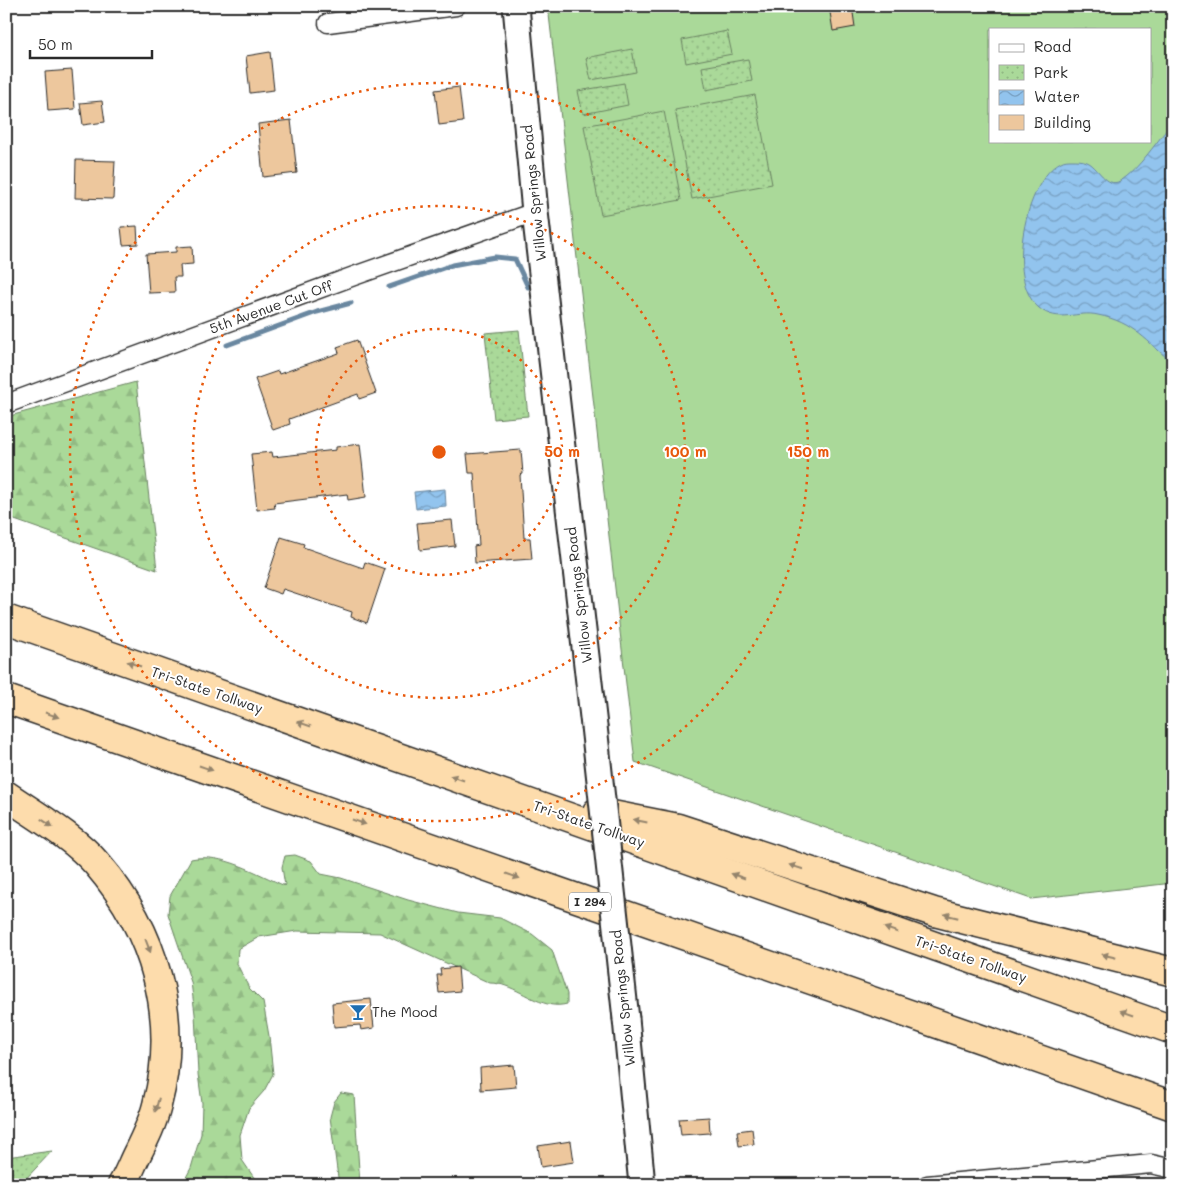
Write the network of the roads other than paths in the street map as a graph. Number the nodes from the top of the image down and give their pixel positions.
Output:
1 (456, 6) edge
2 (516, 6) edge
3 (328, 24) dead end
4 (535, 212) junction
5 (6, 404) edge
6 (6, 619) edge
7 (6, 699) edge
8 (503, 794) junction
9 (6, 795) edge
10 (1173, 972) edge
11 (1173, 1030) edge
12 (1173, 1106) edge
13 (1173, 1169) edge
14 (122, 1185) edge
15 (642, 1185) edge
16 (927, 1185) edge

1 - 3 street
2 - 4 main road, Willow Springs Road
4 - 5 street, 5th Avenue Cut Off
4 - 15 main road, Willow Springs Road, bridge
8 -> 6 highway, Tri-State Tollway
7 -> 12 highway, I 294
10 -> 8 highway
11 -> 8 highway, Tri-State Tollway
9 -> 14 highway
13 - 16 street

